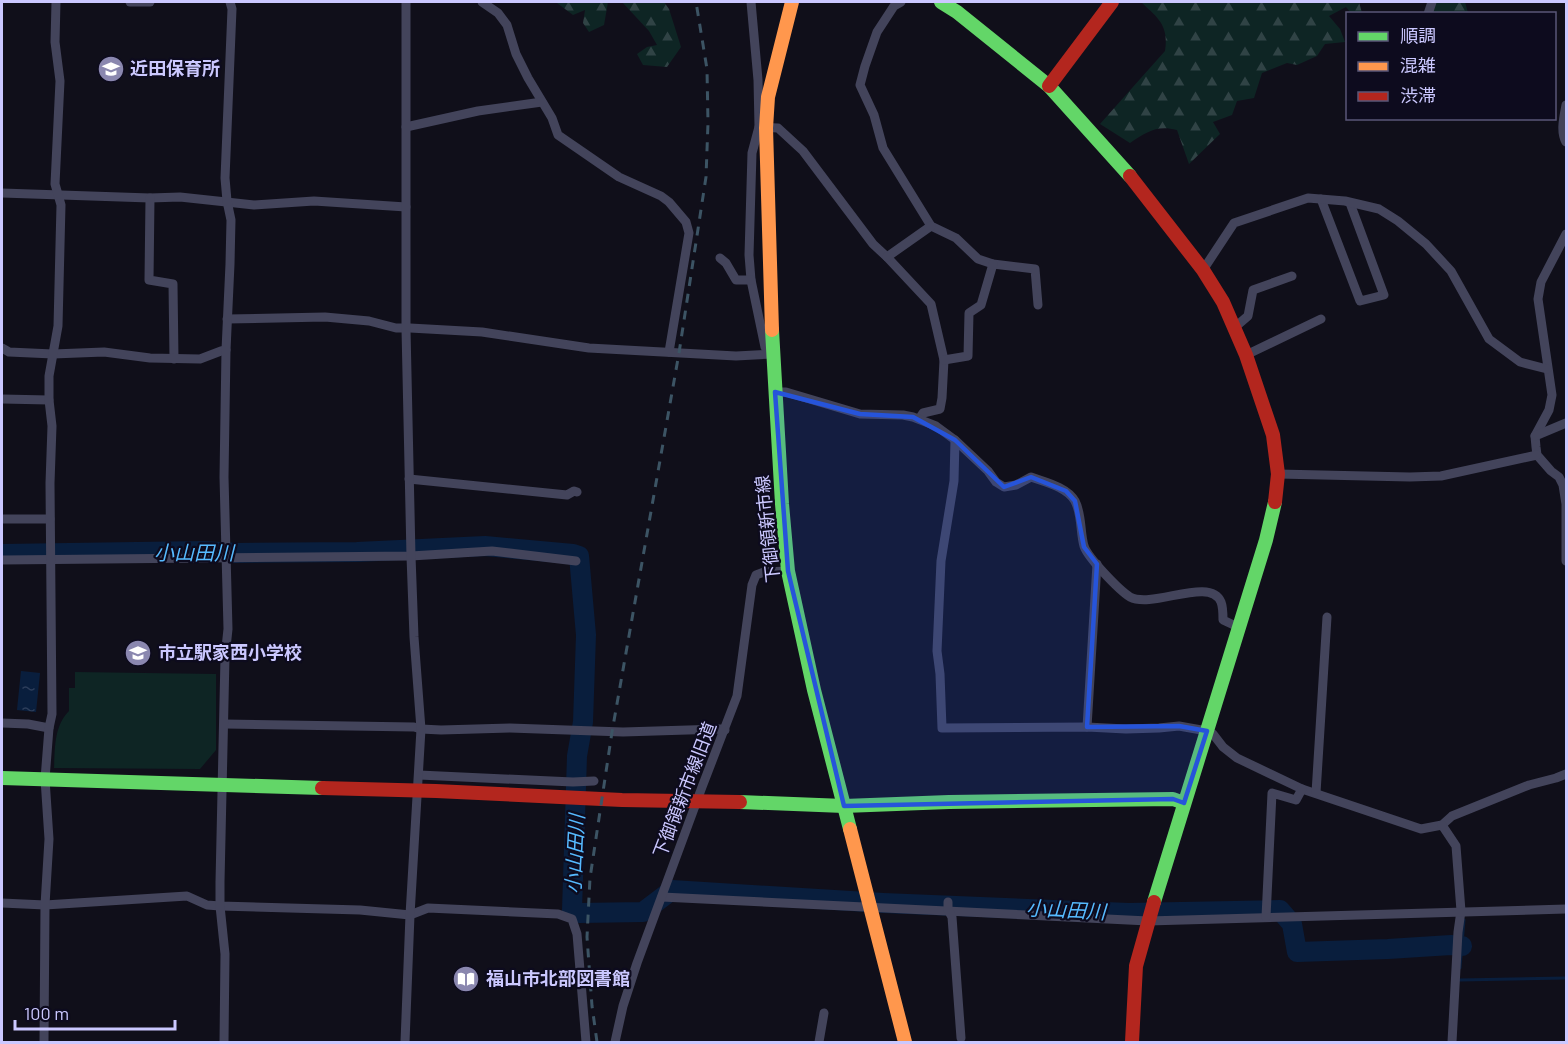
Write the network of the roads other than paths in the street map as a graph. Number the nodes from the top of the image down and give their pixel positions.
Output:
1 (56, 2) edge
2 (130, 2) edge
3 (150, 2) edge
4 (230, 2) edge
5 (406, 2) edge
6 (482, 2) edge
7 (751, 2) edge
8 (792, 2) edge
9 (902, 2) edge
10 (941, 2) edge
11 (1112, 2) edge
12 (1049, 86) junction
13 (542, 102) junction
14 (1566, 105) edge
15 (406, 127) junction
16 (762, 127) junction
17 (1566, 142) edge
18 (2, 193) edge
19 (58, 195) junction
20 (150, 198) junction
21 (1321, 200) junction
22 (227, 201) junction
23 (1350, 203) junction
24 (406, 207) junction
25 (931, 226) junction
26 (1566, 234) edge
27 (887, 257) junction
28 (720, 258) dead end
29 (993, 264) junction
30 (1203, 270) junction
31 (1292, 276) dead end
32 (751, 280) junction
33 (1038, 305) dead end
34 (227, 319) junction
35 (1321, 319) dead end
36 (1234, 328) junction
37 (406, 329) junction
38 (2, 348) edge
39 (226, 350) junction
40 (669, 352) junction
41 (53, 354) junction
42 (773, 354) junction
43 (1246, 355) junction
44 (174, 359) junction
45 (944, 360) junction
46 (1547, 369) junction
47 (775, 392) junction
48 (2, 399) edge
49 (49, 400) junction
50 (919, 419) junction
51 (1566, 423) edge
52 (1535, 436) junction
53 (955, 440) junction
54 (1537, 455) junction
55 (1278, 474) junction
56 (409, 479) junction
57 (577, 492) dead end
58 (2, 519) edge
59 (50, 519) junction
60 (411, 556) junction
61 (226, 558) junction
62 (50, 559) junction
63 (2, 560) edge
64 (576, 561) dead end
65 (1566, 561) edge
66 (1097, 564) junction
67 (788, 571) junction
68 (1327, 617) dead end
69 (1238, 627) junction
70 (2, 723) edge
71 (225, 724) junction
72 (1088, 727) junction
73 (49, 728) junction
74 (422, 729) junction
75 (725, 730) junction
76 (1207, 731) junction
77 (1566, 774) edge
78 (419, 775) junction
79 (2, 778) edge
80 (45, 779) junction
81 (589, 782) dead end
82 (222, 785) junction
83 (1302, 789) junction
84 (418, 792) junction
85 (1316, 793) junction
86 (1184, 803) junction
87 (844, 806) junction
88 (1442, 825) junction
89 (662, 897) junction
90 (2, 903) edge
91 (45, 905) junction
92 (220, 906) junction
93 (948, 906) junction
94 (869, 907) junction
95 (1566, 909) edge
96 (1461, 911) junction
97 (410, 915) junction
98 (1266, 917) junction
99 (1148, 921) junction
100 (824, 1012) dead end
101 (961, 1038) dead end
102 (44, 1042) edge
103 (224, 1042) edge
104 (405, 1042) edge
105 (586, 1042) edge
106 (615, 1042) edge
107 (819, 1042) edge
108 (905, 1042) edge
109 (1131, 1042) edge
110 (1452, 1042) edge

1 - 19 street
2 - 3 street
4 - 22 street
5 - 15 street
6 - 13 street
7 - 16 street
8 - 16 street, 下御領新市線
9 - 25 street
10 - 12 street
11 - 12 street
12 - 30 street
13 - 15 street
13 - 40 street
14 - 17 street
15 - 24 street
16 - 27 street
16 - 32 street
16 - 42 street, 下御領新市線
18 - 19 street
19 - 20 street
19 - 41 street
20 - 22 street
20 - 44 street
21 - 23 street
21 - 23 street
21 - 30 street
22 - 24 street
22 - 34 street
23 - 46 street
24 - 37 street
25 - 27 street
25 - 29 street
26 - 46 street
27 - 45 street
28 - 32 street
29 - 33 street
29 - 45 street
30 - 36 street
31 - 36 street
32 - 42 street
34 - 37 street
34 - 39 street
35 - 43 street
36 - 43 street
37 - 40 street
37 - 56 street
38 - 41 street
39 - 44 street
39 - 61 street
40 - 42 street
41 - 44 street
41 - 49 street
42 - 47 street, 下御領新市線
43 - 55 street
45 - 50 street
46 - 52 street
47 - 50 street
47 - 67 street, 下御領新市線
48 - 49 street
49 - 59 street
50 - 53 street
51 - 52 street
52 - 54 street
53 - 66 street
53 - 72 street
54 - 55 street
54 - 65 street
55 - 69 street
56 - 57 street
56 - 60 street
58 - 59 street
59 - 62 street
60 - 61 street
60 - 64 street
60 - 74 street
61 - 62 street
61 - 71 street
62 - 63 street
62 - 73 street
66 - 69 street
66 - 72 street
67 - 75 street, 下御領新市線旧道
67 - 87 street, 下御領新市線
68 - 85 street
69 - 76 street
70 - 73 street
71 - 74 street
71 - 82 street
72 - 76 street
73 - 80 street
74 - 75 street
74 - 78 street
75 - 89 street, 下御領新市線旧道
76 - 83 street
76 - 86 street
77 - 88 street
78 - 81 street
78 - 84 street
79 - 80 street
80 - 82 street
80 - 91 street
82 - 84 street
82 - 92 street
83 - 85 street
83 - 98 street
84 - 87 street
84 - 97 street
85 - 88 street
86 - 87 street
86 - 99 street
87 - 94 street, 下御領新市線
88 - 96 street
89 - 94 street
89 - 106 street, 下御領新市線旧道
90 - 91 street
91 - 92 street
91 - 102 street
92 - 97 street
92 - 103 street
93 - 94 street
93 - 99 street
93 - 101 street
94 - 108 street, 下御領新市線
95 - 96 street
96 - 98 street
96 - 110 street
97 - 104 street
97 - 105 street
98 - 99 street
99 - 109 street
100 - 107 street

